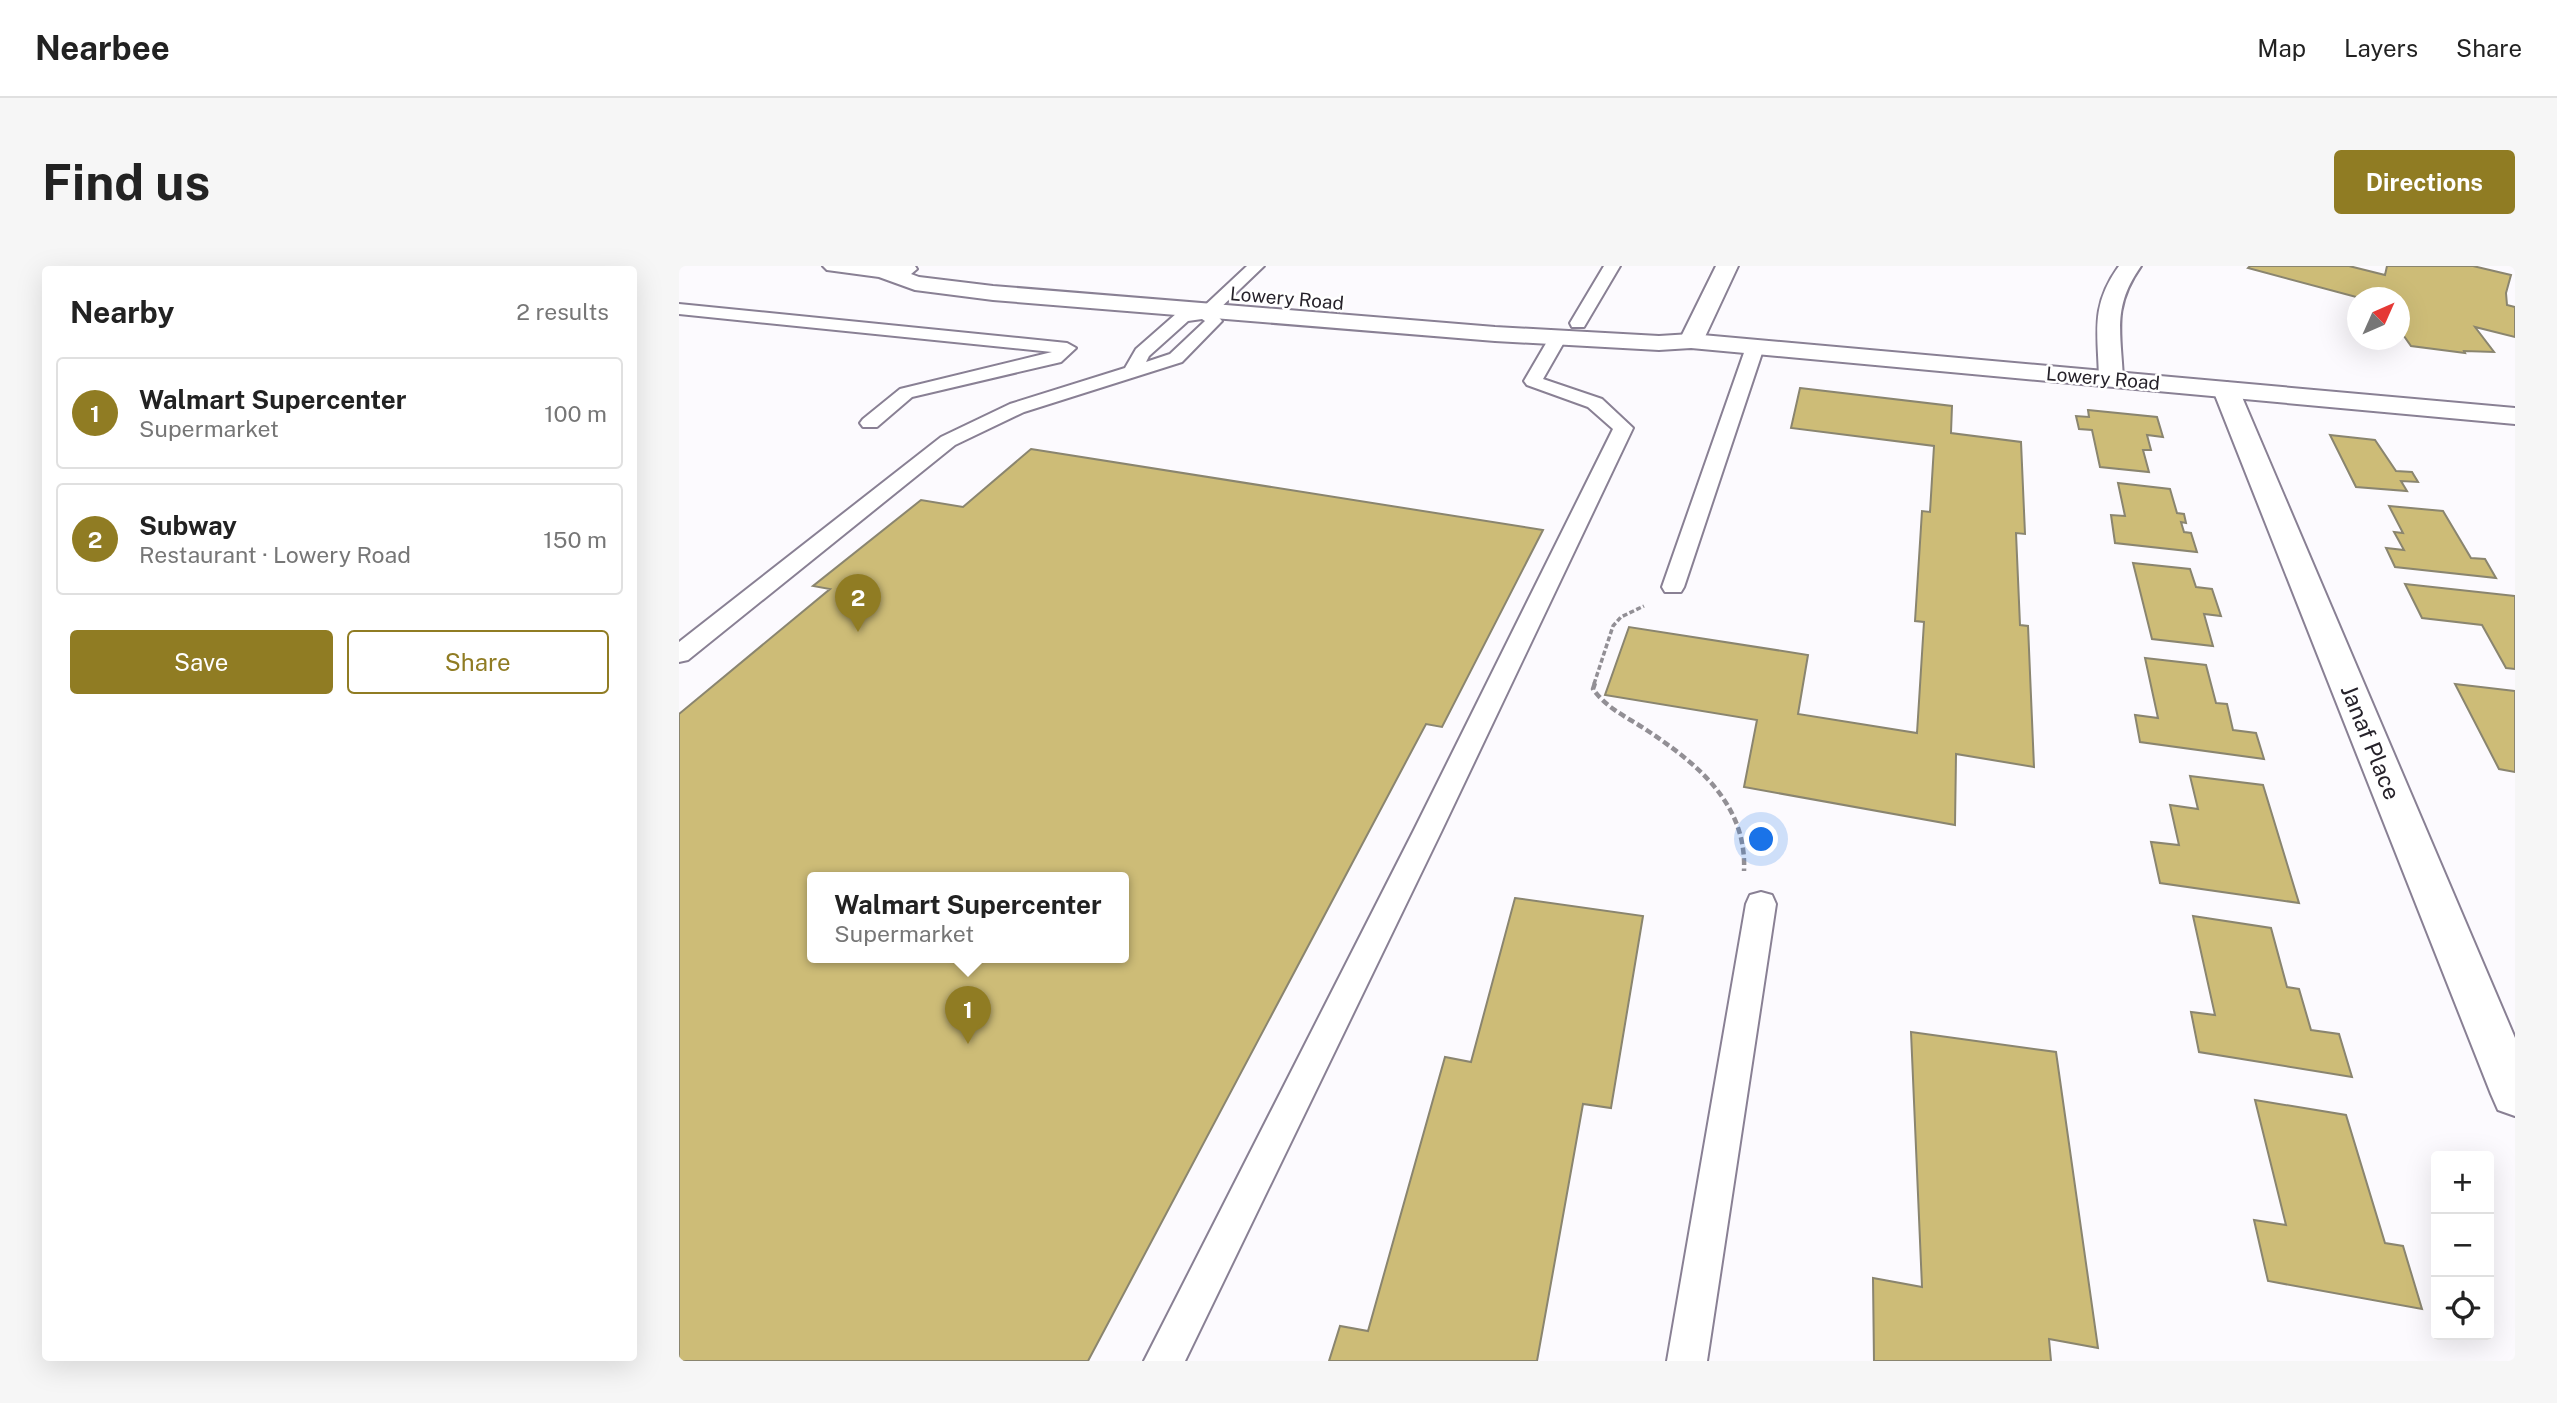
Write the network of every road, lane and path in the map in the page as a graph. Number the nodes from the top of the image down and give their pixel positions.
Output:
1 (834, 266) edge
2 (1256, 266) edge
3 (1612, 266) edge
4 (1727, 266) edge
5 (2130, 266) edge
6 (882, 271) junction
7 (1229, 293) junction
8 (679, 309) edge
9 (1207, 312) junction
10 (1568, 330) junction
11 (1691, 341) junction
12 (1755, 346) junction
13 (1131, 374) junction
14 (2111, 379) junction
15 (2226, 390) junction
16 (2515, 416) edge
17 (870, 423) dead end
18 (1673, 587) joint
19 (679, 654) edge
20 (1761, 904) joint
21 (2515, 1094) edge
22 (1164, 1361) edge
23 (1688, 1361) edge

1 - 6 street, Lowery Road
2 - 7 lane
3 - 10 lane
4 - 11 street
5 - 14 street
6 - 7 street, Lowery Road
6 - 9 street, Lowery Road
7 - 9 lane
7 - 10 street, Lowery Road
8 - 17 lane
9 - 10 street, Lowery Road
9 - 13 lane
9 - 13 lane
10 - 11 street, Lowery Road
10 - 22 lane
11 - 12 street, Lowery Road
12 - 14 street, Lowery Road
12 - 18 lane
13 - 19 lane
14 - 15 street, Lowery Road
15 - 16 street, Lowery Road
15 - 21 street, Janaf Place
18 - 20 path
20 - 23 lane

